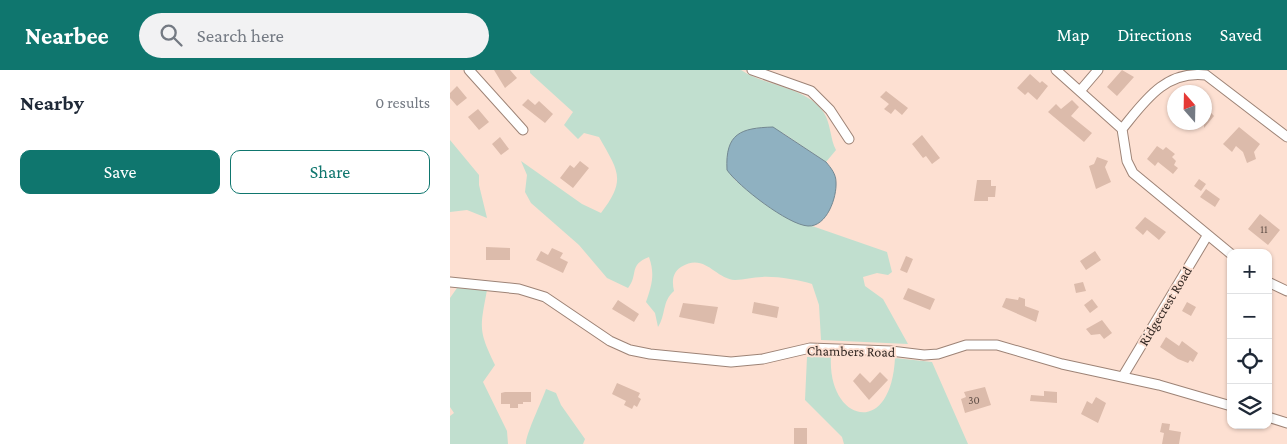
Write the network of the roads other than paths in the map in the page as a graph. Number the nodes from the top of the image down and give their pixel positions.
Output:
1 (469, 70) edge
2 (752, 70) edge
3 (1056, 70) edge
4 (1098, 70) edge
5 (1080, 91) junction
6 (1122, 129) junction
7 (523, 130) dead end
8 (1287, 137) edge
9 (849, 139) dead end
10 (1207, 236) junction
11 (1227, 251) edge
12 (450, 282) edge
13 (1272, 284) edge
14 (1287, 291) edge
15 (1123, 376) junction
16 (1227, 405) edge
17 (1272, 418) edge
18 (1287, 423) edge

1 - 7 street
2 - 9 street
3 - 5 street
4 - 5 street
5 - 6 street
6 - 8 street
6 - 10 street
10 - 11 street
10 - 15 street, Ridgecrest Road
12 - 15 street, Chambers Road
13 - 14 street
15 - 16 street, Chambers Road
17 - 18 street

